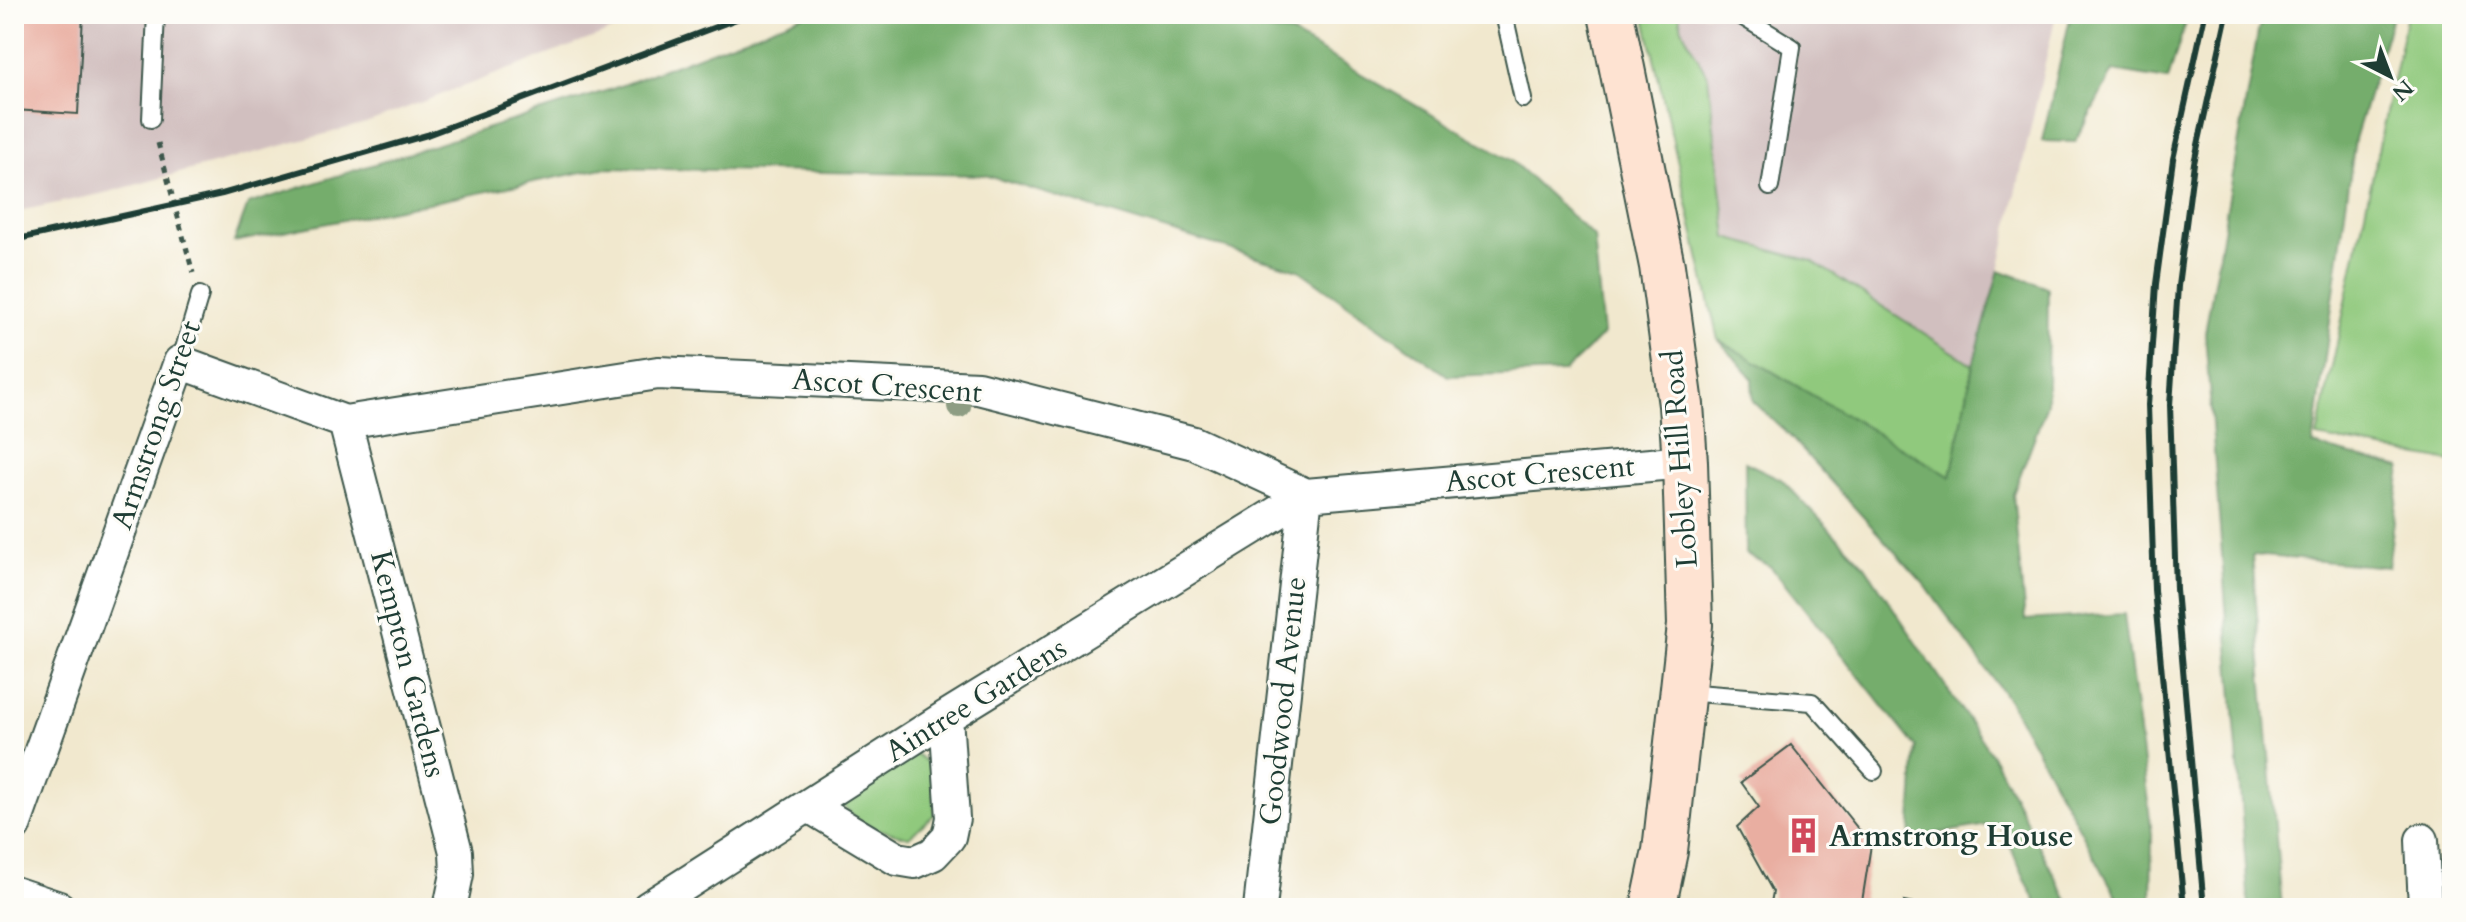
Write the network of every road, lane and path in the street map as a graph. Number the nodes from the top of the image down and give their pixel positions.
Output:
1 (156, 14) edge
2 (1504, 14) edge
3 (1611, 14) edge
4 (1738, 14) edge
5 (1523, 99) dead end
6 (151, 119) joint
7 (1770, 187) dead end
8 (200, 295) joint
9 (180, 362) junction
10 (345, 422) junction
11 (1685, 462) junction
12 (1306, 495) junction
13 (1683, 692) junction
14 (946, 717) junction
15 (1874, 771) dead end
16 (809, 806) junction
17 (14, 826) edge
18 (2422, 840) dead end
19 (14, 893) edge
20 (59, 908) edge
21 (450, 908) edge
22 (648, 908) edge
23 (1260, 908) edge
24 (1653, 908) edge
25 (2425, 908) edge

1 - 6 lane
2 - 5 lane
3 - 11 main road, Lobley Hill Road
4 - 7 lane
6 - 8 path, Armstrong Street
8 - 9 lane, Armstrong Street
9 - 10 street, Ascot Crescent
9 - 17 street, Armstrong Street
10 - 12 street, Ascot Crescent
10 - 21 street, Kempton Gardens
11 - 12 street, Ascot Crescent
11 - 13 main road, Lobley Hill Road
12 - 14 street, Aintree Gardens
12 - 23 street, Goodwood Avenue
13 - 15 lane
13 - 24 main road, Lobley Hill Road
14 - 16 street, Aintree Gardens
14 - 16 street
16 - 22 street, Aintree Gardens
18 - 25 street
19 - 20 street

